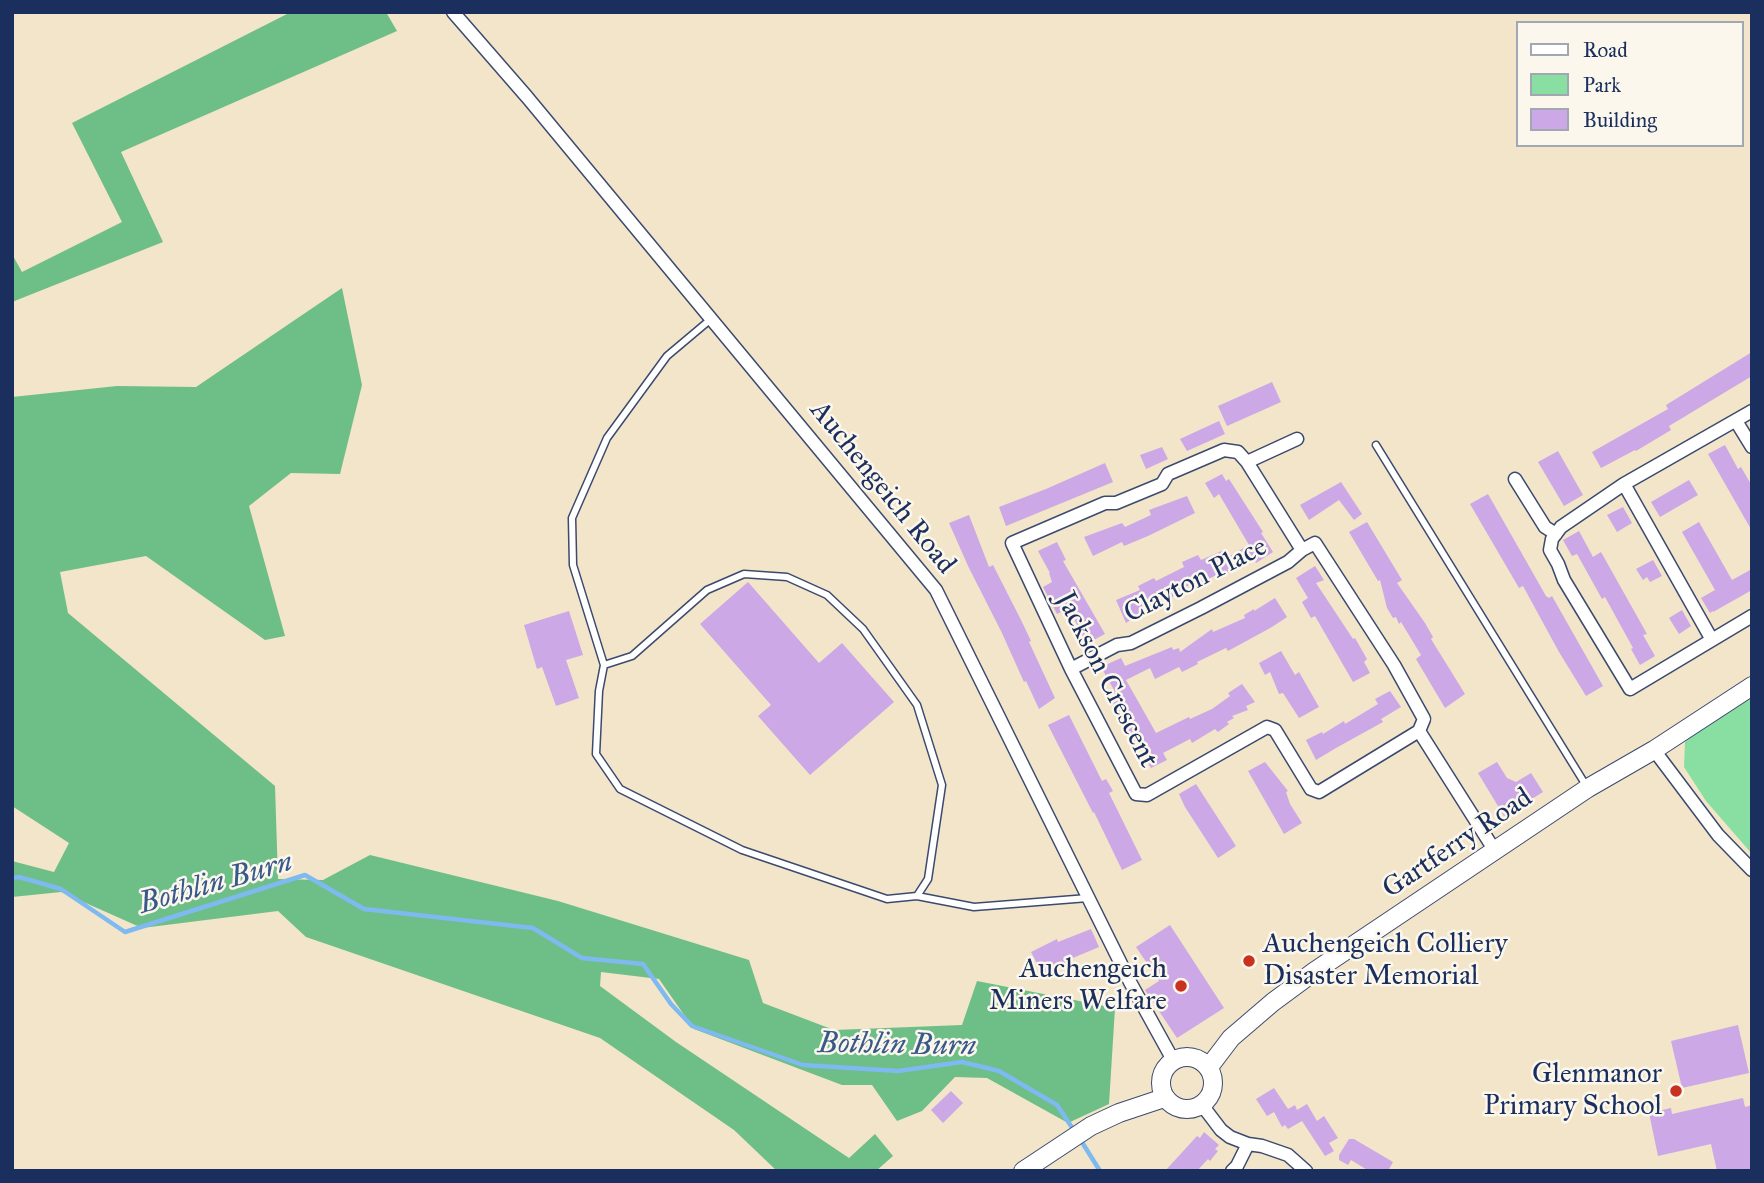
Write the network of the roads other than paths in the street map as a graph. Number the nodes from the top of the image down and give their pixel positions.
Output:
1 (453, 12) edge
2 (711, 319) junction
3 (1752, 411) edge
4 (1736, 421) junction
5 (1297, 439) dead end
6 (1376, 445) dead end
7 (1752, 447) edge
8 (1247, 462) junction
9 (1515, 479) dead end
10 (1624, 484) junction
11 (1556, 534) junction
12 (1302, 550) junction
13 (1752, 616) edge
14 (1712, 640) junction
15 (604, 665) junction
16 (1072, 668) junction
17 (1752, 686) edge
18 (1419, 731) junction
19 (1654, 750) junction
20 (1588, 788) junction
21 (1494, 851) junction
22 (1752, 870) edge
23 (917, 896) junction
24 (1088, 898) junction
25 (1173, 1060) junction
26 (1209, 1067) junction
27 (1164, 1098) junction
28 (1202, 1105) junction
29 (1248, 1144) junction
30 (1023, 1171) edge
31 (1232, 1171) edge
32 (1306, 1171) edge

1 - 2 street, Auchengeich Road
2 - 15 lane
2 - 24 street, Auchengeich Road
3 - 4 street
4 - 7 street
4 - 10 street
5 - 8 street
6 - 20 lane
8 - 12 street
8 - 16 street, Jackson Crescent
9 - 11 street
10 - 11 street
10 - 14 street
11 - 14 street
12 - 16 street, Clayton Place
12 - 18 street
13 - 14 street
15 - 23 lane
15 - 23 lane
16 - 18 street, Jackson Crescent
17 - 19 street, Gartferry Road
18 - 21 street
19 - 20 street, Gartferry Road
19 - 22 street
20 - 21 street, Gartferry Road
21 - 26 street, Gartferry Road
23 - 24 lane
24 - 25 street, Auchengeich Road
25 - 26 street
25 - 27 street
26 - 28 street
27 - 28 street
27 - 30 street
28 - 29 street
29 - 31 street
29 - 32 street

